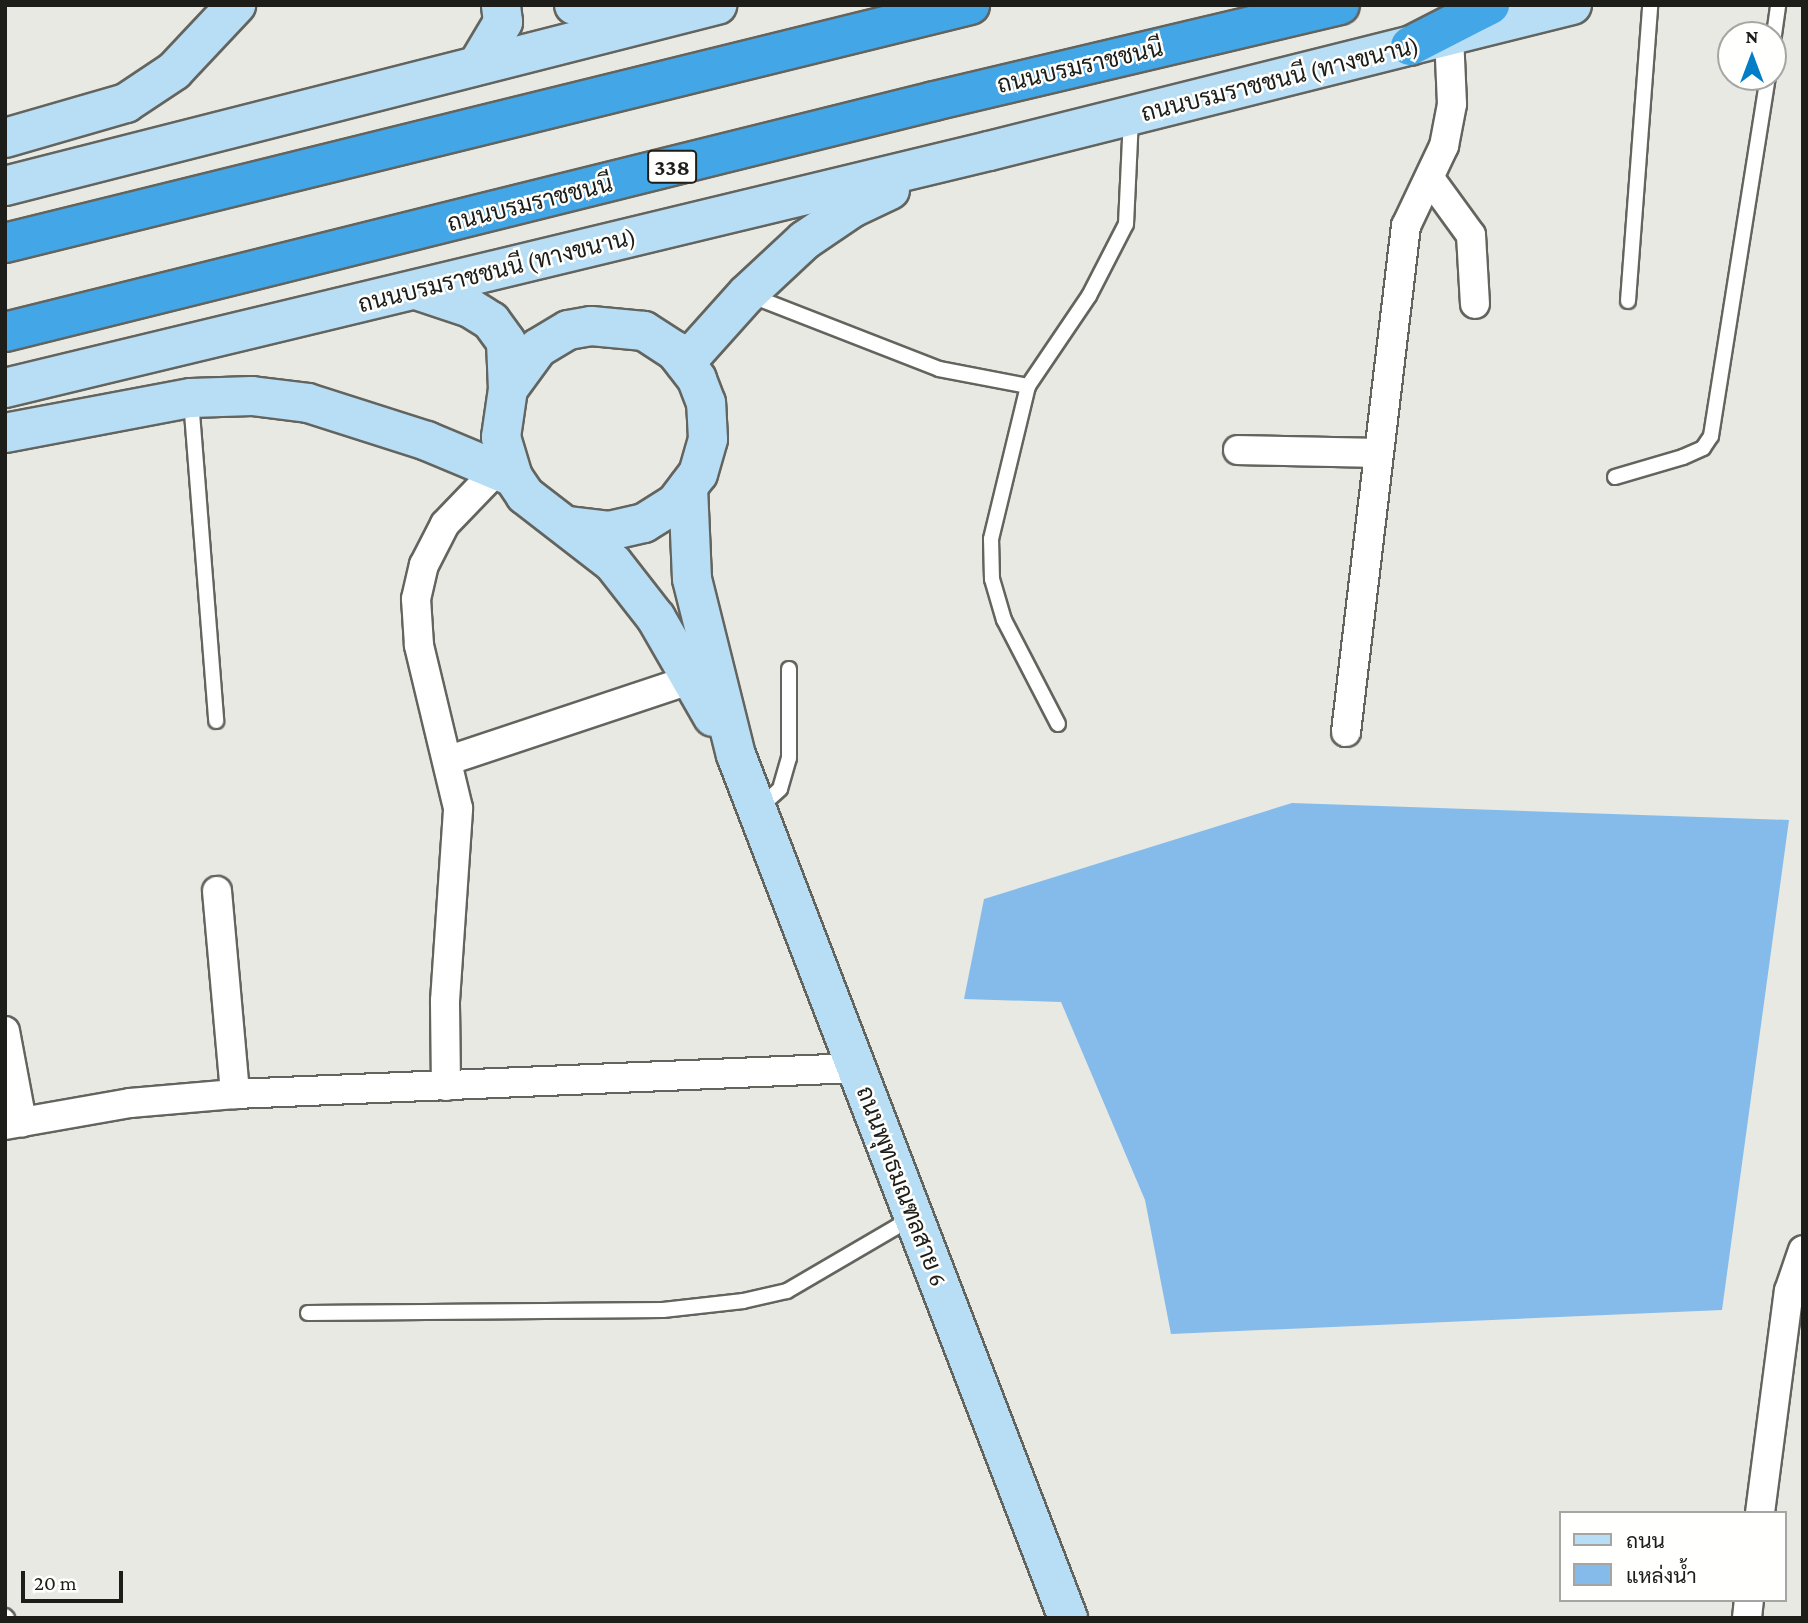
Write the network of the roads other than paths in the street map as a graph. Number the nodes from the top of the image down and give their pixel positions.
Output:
1 (236, 5) edge
2 (501, 5) edge
3 (574, 5) edge
4 (688, 5) edge
5 (717, 5) edge
6 (970, 5) edge
7 (1340, 5) edge
8 (1490, 5) edge
9 (1572, 5) edge
10 (1650, 5) edge
11 (1449, 36) junction
12 (1410, 46) junction
13 (478, 64) junction
14 (1766, 91) edge
15 (1131, 116) junction
16 (5, 138) edge
17 (989, 152) junction
18 (1431, 180) junction
19 (5, 186) edge
20 (5, 243) edge
21 (416, 290) junction
22 (747, 294) junction
23 (1628, 301) dead end
24 (1475, 304) dead end
25 (5, 332) edge
26 (685, 363) junction
27 (1028, 386) junction
28 (5, 388) edge
29 (508, 389) junction
30 (191, 398) junction
31 (5, 433) edge
32 (1238, 450) dead end
33 (1379, 453) junction
34 (504, 474) junction
35 (1615, 477) dead end
36 (688, 487) junction
37 (569, 526) junction
38 (789, 669) dead end
39 (692, 679) junction
40 (216, 721) dead end
41 (1059, 724) dead end
42 (1346, 732) dead end
43 (736, 755) junction
44 (449, 760) junction
45 (757, 810) junction
46 (217, 891) dead end
47 (5, 1031) edge
48 (856, 1068) junction
49 (446, 1086) junction
50 (235, 1094) junction
51 (13, 1124) edge
52 (914, 1217) junction
53 (1803, 1250) edge
54 (308, 1312) dead end
55 (1760, 1511) edge
56 (1068, 1618) edge

1 - 16 main road
2 - 13 main road
3 - 4 main road
5 - 13 main road
6 - 20 highway
7 - 25 highway, ถนนบรมราชชนนี / 338
8 - 12 highway
9 - 11 main road, ถนนบรมราชชนนี (ทางขนาน) / 338
10 - 23 lane
11 - 12 main road, ถนนบรมราชชนนี (ทางขนาน) / 338
11 - 18 street
12 - 15 main road, ถนนบรมราชชนนี (ทางขนาน) / 338
13 - 19 main road
14 - 35 lane
15 - 17 main road, ถนนบรมราชชนนี (ทางขนาน) / 338
15 - 27 lane
17 - 21 main road, ถนนบรมราชชนนี (ทางขนาน) / 338
17 - 22 main road, ถนนบรมราชชนนี (ทางขนาน) / 338
18 - 24 street
18 - 33 street
21 - 28 main road, ถนนบรมราชชนนี (ทางขนาน) / 338
21 - 29 main road
22 - 26 main road, ถนนบรมราชชนนี (ทางขนาน) / 338
22 - 27 lane
26 - 29 main road
26 - 36 main road
27 - 41 lane
29 - 34 main road
30 - 31 main road
30 - 34 main road
30 - 40 lane
32 - 33 street
33 - 42 street
34 - 37 main road
34 - 44 street
36 - 37 main road
36 - 43 main road
37 - 39 main road
38 - 45 lane
39 - 43 main road
39 - 44 street
43 - 45 main road, ถนนพุทธมณฑลสาย 6
44 - 49 street
45 - 48 main road, ถนนพุทธมณฑลสาย 6
46 - 50 street
47 - 51 street
48 - 49 street
48 - 52 main road, ถนนพุทธมณฑลสาย 6
49 - 50 street
50 - 51 street
52 - 54 lane
52 - 56 main road, ถนนพุทธมณฑลสาย 6
53 - 55 street

